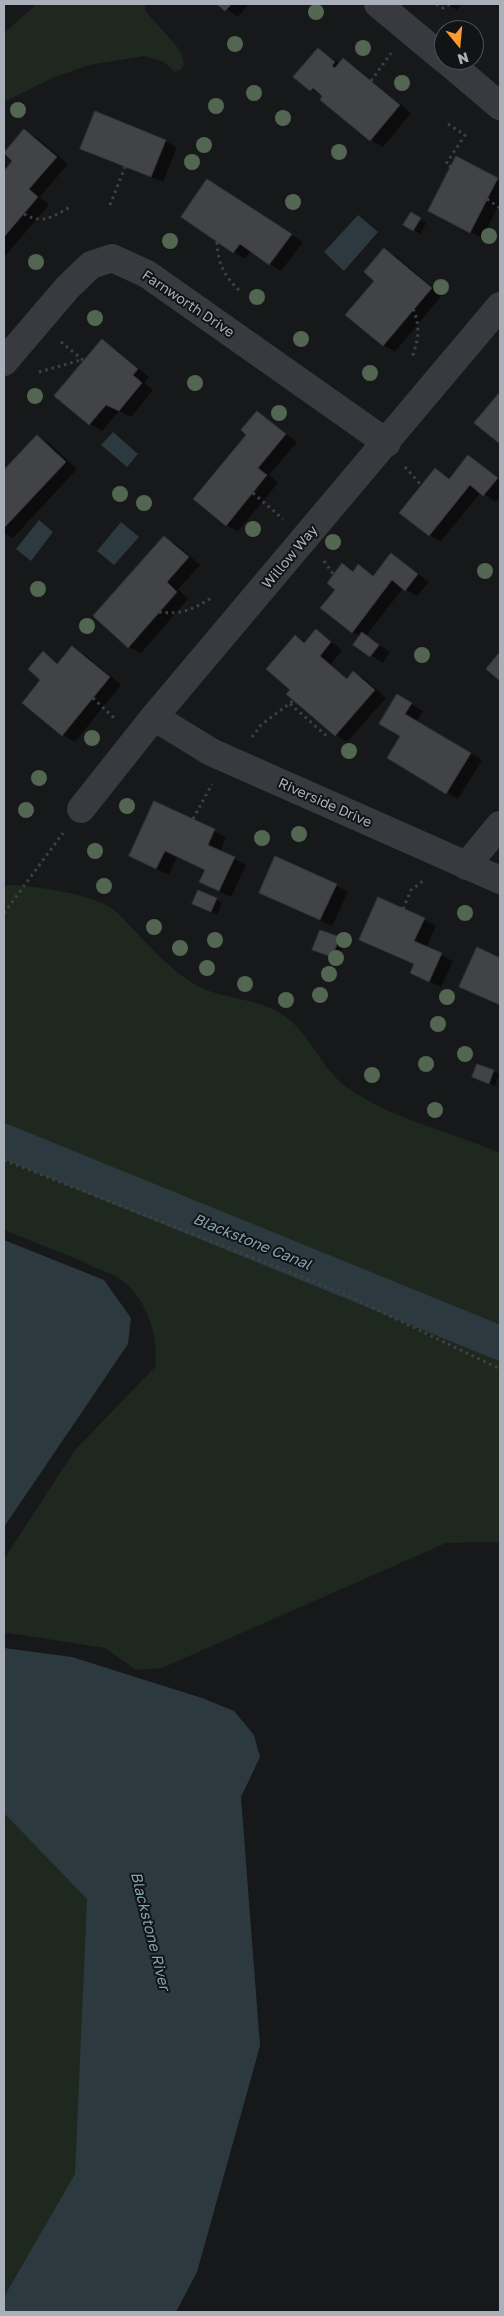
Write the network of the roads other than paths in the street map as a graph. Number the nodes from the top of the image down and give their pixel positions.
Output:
1 (378, 4) edge
2 (434, 50) edge
3 (458, 70) edge
4 (500, 106) edge
5 (500, 306) edge
6 (4, 362) edge
7 (387, 443) junction
8 (154, 717) junction
9 (81, 809) road end
10 (500, 825) edge
11 (466, 866) junction
12 (500, 880) edge

1 - 2 street
3 - 4 street
5 - 7 street, Willow Way
6 - 7 street, Farnworth Drive
7 - 8 street, Willow Way
8 - 9 street, Willow Way
8 - 11 street, Riverside Drive
10 - 11 street
11 - 12 street, Riverside Drive

